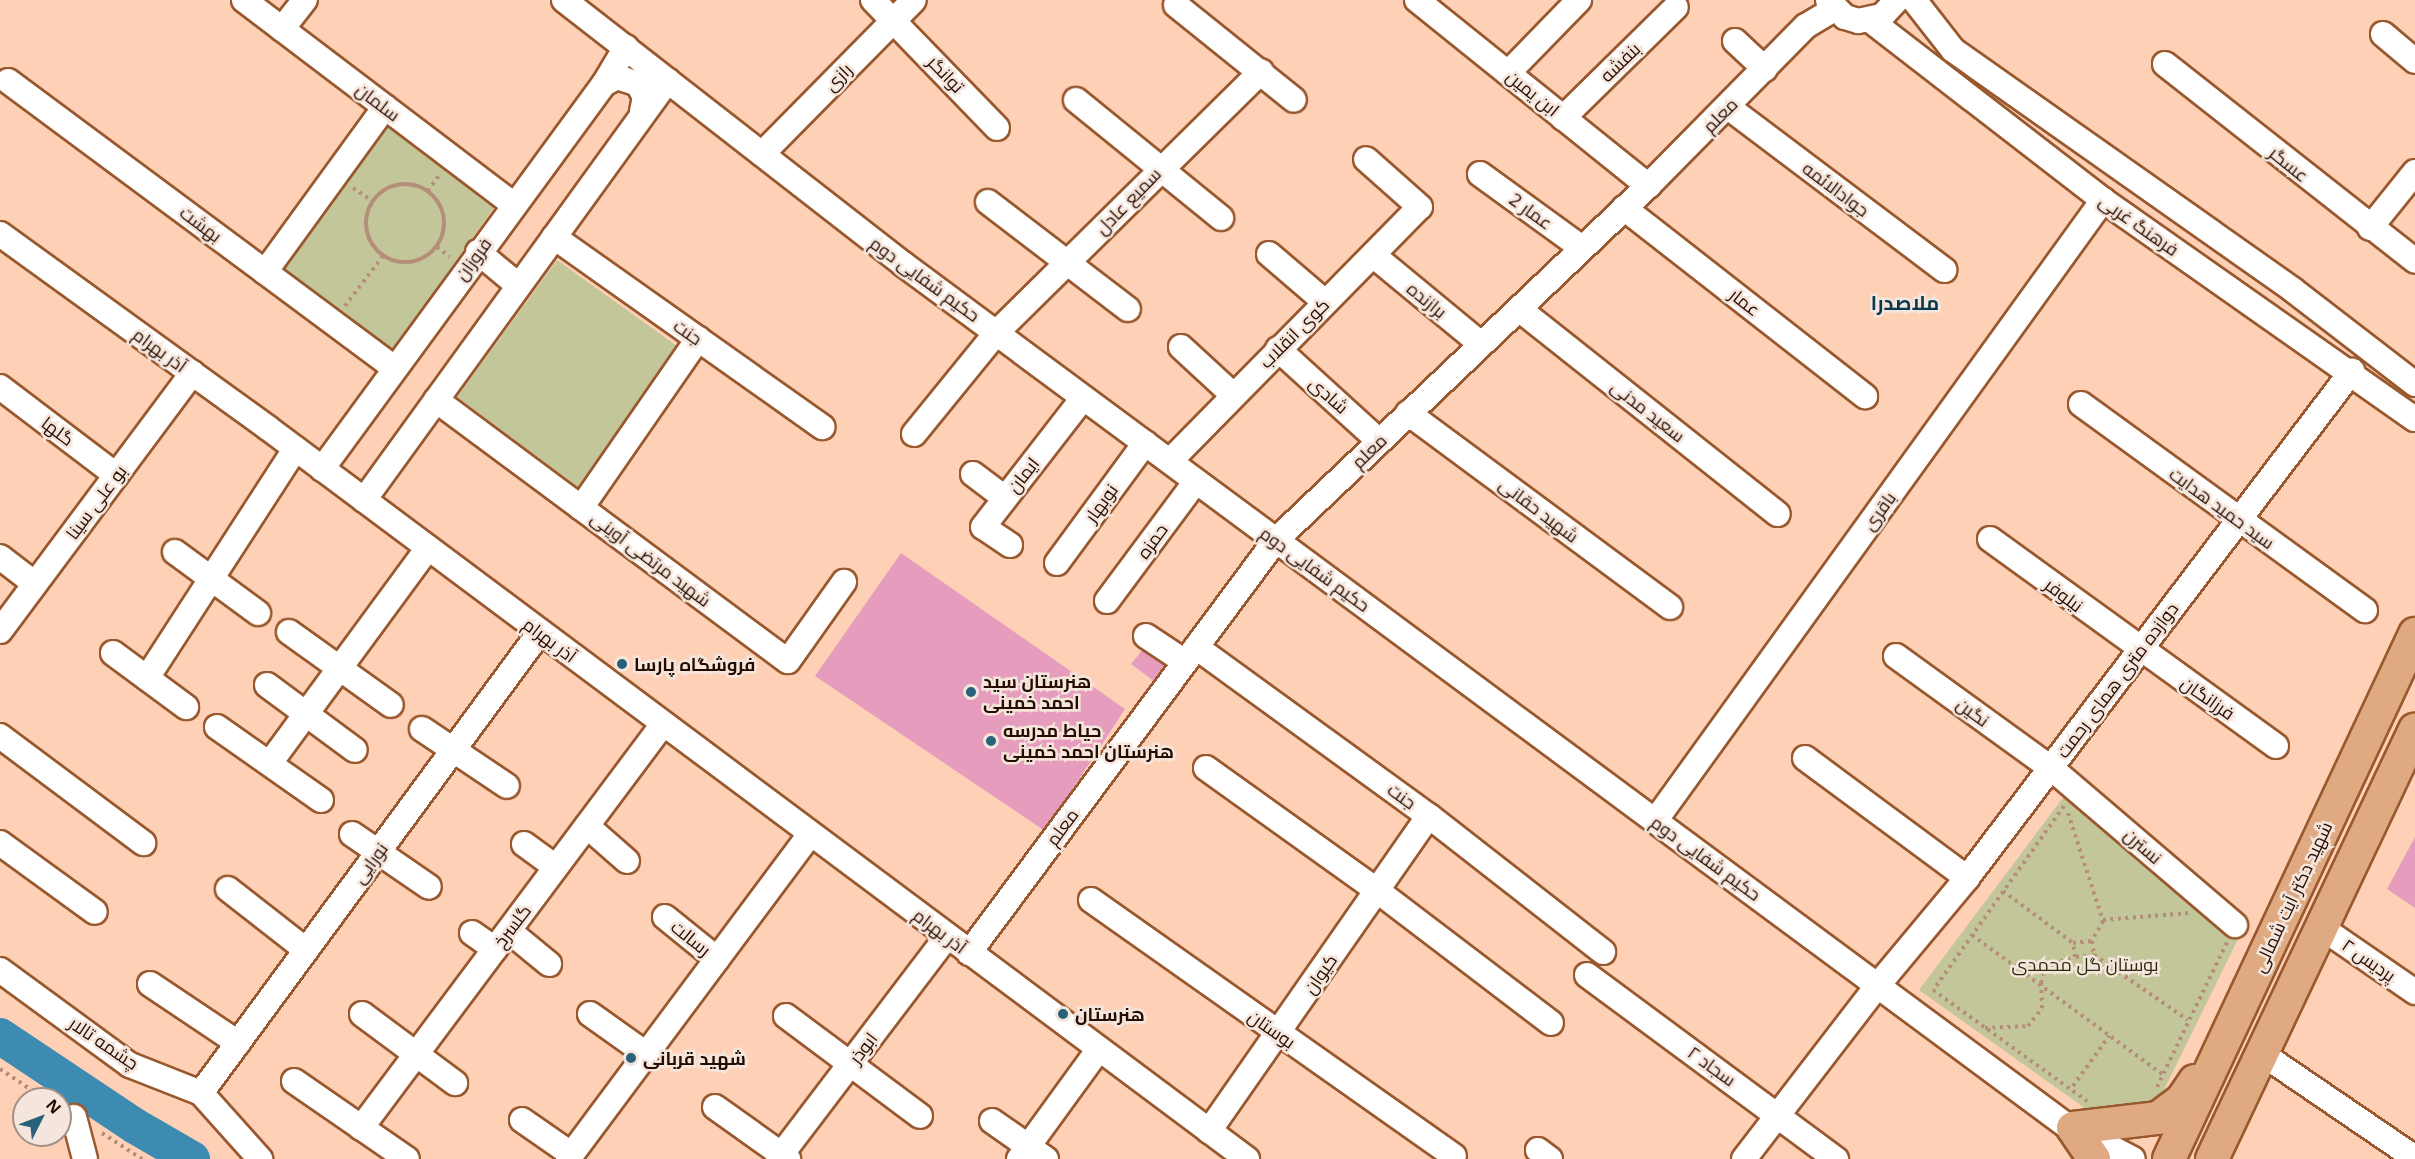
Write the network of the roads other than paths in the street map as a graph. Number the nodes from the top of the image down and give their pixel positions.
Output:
1 (244, 0) edge
2 (305, 0) edge
3 (564, 0) edge
4 (873, 0) edge
5 (914, 0) edge
6 (1418, 0) edge
7 (1579, 0) edge
8 (1897, 0) edge
9 (1914, 0) edge
10 (1831, 4) edge
11 (1176, 5) dead end
12 (1676, 7) dead end
13 (894, 20) junction
14 (1870, 20) junction
15 (282, 29) junction
16 (2383, 34) dead end
17 (1735, 41) dead end
18 (626, 48) junction
19 (2415, 61) edge
20 (2165, 64) dead end
21 (1765, 69) junction
22 (1261, 72) junction
23 (1508, 73) junction
24 (668, 80) junction
25 (9, 81) dead end
26 (604, 84) junction
27 (1076, 100) dead end
28 (1294, 100) dead end
29 (385, 107) junction
30 (1728, 107) junction
31 (642, 111) junction
32 (1563, 117) junction
33 (997, 128) dead end
34 (762, 154) junction
35 (1366, 159) dead end
36 (1158, 169) junction
37 (2415, 172) edge
38 (1480, 174) dead end
39 (1648, 186) junction
40 (2103, 200) junction
41 (988, 202) dead end
42 (513, 204) junction
43 (1624, 208) junction
44 (1221, 218) dead end
45 (2370, 228) junction
46 (0, 234) edge
47 (554, 237) junction
48 (1582, 248) junction
49 (478, 252) junction
50 (1269, 254) dead end
51 (1372, 255) junction
52 (2415, 261) edge
53 (1068, 264) junction
54 (1944, 270) dead end
55 (265, 272) junction
56 (519, 286) junction
57 (1325, 302) junction
58 (1128, 309) dead end
59 (1519, 309) junction
60 (997, 332) junction
61 (698, 339) junction
62 (1481, 344) junction
63 (1181, 347) dead end
64 (1278, 348) junction
65 (394, 368) junction
66 (2352, 371) junction
67 (192, 374) junction
68 (2415, 384) edge
69 (0, 387) edge
70 (1233, 395) junction
71 (1865, 396) dead end
72 (1083, 398) junction
73 (436, 400) junction
74 (2081, 404) dead end
75 (1408, 414) junction
76 (2415, 419) edge
77 (822, 427) dead end
78 (914, 434) dead end
79 (344, 437) junction
80 (1379, 441) junction
81 (1145, 443) junction
82 (295, 449) junction
83 (1170, 461) junction
84 (388, 468) junction
85 (322, 469) junction
86 (973, 474) dead end
87 (116, 475) junction
88 (1196, 481) junction
89 (1005, 498) junction
90 (364, 500) junction
91 (581, 508) junction
92 (1778, 514) dead end
93 (2238, 521) junction
94 (1990, 539) dead end
95 (1276, 540) junction
96 (1010, 545) dead end
97 (428, 548) junction
98 (175, 552) dead end
99 (0, 557) edge
100 (1057, 563) dead end
101 (211, 579) junction
102 (844, 582) dead end
103 (35, 584) junction
104 (1107, 601) dead end
105 (1670, 607) dead end
106 (2365, 610) dead end
107 (258, 613) dead end
108 (0, 631) edge
109 (289, 632) dead end
110 (540, 632) junction
111 (2415, 634) edge
112 (1146, 636) dead end
113 (2139, 650) junction
114 (113, 653) dead end
115 (1190, 655) junction
116 (1896, 656) dead end
117 (340, 668) junction
118 (147, 678) junction
119 (267, 685) dead end
120 (390, 705) dead end
121 (186, 707) dead end
122 (306, 714) junction
123 (663, 724) junction
124 (217, 727) dead end
125 (422, 729) dead end
126 (2415, 730) edge
127 (0, 736) edge
128 (2276, 746) dead end
129 (355, 750) dead end
130 (453, 750) junction
131 (1805, 758) dead end
132 (270, 763) junction
133 (1206, 768) dead end
134 (2051, 768) junction
135 (507, 786) dead end
136 (321, 800) dead end
137 (1429, 816) junction
138 (1655, 821) junction
139 (587, 826) junction
140 (352, 834) dead end
141 (810, 834) junction
142 (0, 843) edge
143 (143, 843) dead end
144 (524, 844) dead end
145 (378, 852) junction
146 (627, 861) dead end
147 (556, 867) junction
148 (1967, 878) junction
149 (429, 887) dead end
150 (228, 889) dead end
151 (1379, 892) junction
152 (1091, 900) dead end
153 (95, 912) dead end
154 (665, 916) dead end
155 (2235, 925) road end
156 (2322, 928) junction
157 (472, 933) dead end
158 (947, 936) junction
159 (502, 940) junction
160 (306, 950) junction
161 (1603, 952) dead end
162 (969, 953) junction
163 (717, 958) junction
164 (549, 964) dead end
165 (0, 970) edge
166 (1587, 975) dead end
167 (150, 984) dead end
168 (1878, 985) junction
169 (2415, 992) edge
170 (362, 1014) dead end
171 (590, 1014) dead end
172 (786, 1016) dead end
173 (1551, 1023) dead end
174 (1278, 1033) junction
175 (2226, 1036) junction
176 (238, 1043) junction
177 (1099, 1049) junction
178 (418, 1052) junction
179 (646, 1054) junction
180 (2264, 1055) junction
181 (852, 1062) junction
182 (294, 1081) dead end
183 (455, 1083) dead end
184 (201, 1093) junction
185 (715, 1107) dead end
186 (2236, 1112) junction
187 (1777, 1114) junction
188 (74, 1116) dead end
189 (920, 1116) dead end
190 (2085, 1118) junction
191 (522, 1120) dead end
192 (992, 1121) dead end
193 (361, 1128) junction
194 (1209, 1131) junction
195 (1031, 1155) edge
196 (569, 1156) edge
197 (1454, 1156) dead end
198 (783, 1157) edge
199 (2415, 1158) edge
200 (85, 1159) edge
201 (260, 1159) edge
202 (407, 1159) edge
203 (1247, 1159) edge
204 (1744, 1159) edge
205 (1836, 1159) edge
206 (2094, 1159) edge
207 (2106, 1159) edge
208 (2133, 1159) edge
209 (2169, 1159) edge
210 (2212, 1159) edge
211 (2225, 1159) edge

1 - 15 street, سلمان
2 - 15 street
3 - 18 street, حکیم شفایی دوم
4 - 13 street, توانگر
5 - 13 street, رازی
6 - 23 street, ابن یمین
7 - 23 street
8 - 14 street
9 - 68 street, فرهنگ غربی
10 - 14 street
10 - 21 street, معلم
11 - 22 street
12 - 32 street, بنفشه
13 - 33 street, توانگر
13 - 34 street, رازی
14 - 40 street, فرهنگ غربی
15 - 29 street, سلمان
16 - 19 street
17 - 21 street
18 - 24 street, حکیم شفایی دوم
18 - 26 street, فروزان
20 - 45 street, عسگر
21 - 30 street, معلم
22 - 28 street
22 - 36 street, سمیع عادل
23 - 32 street, ابن یمین
24 - 31 street
24 - 34 street, حکیم شفایی دوم
25 - 55 street, بهشت
26 - 31 street
26 - 42 street, فروزان
27 - 36 street
29 - 42 street, سلمان
29 - 55 street
30 - 39 street, معلم
30 - 54 street, جوادالائمه
31 - 47 street
32 - 39 street, ابن یمین
34 - 60 street, حکیم شفایی دوم
35 - 51 street, کوی انقلاب
36 - 44 street
36 - 53 street, سمیع عادل
37 - 45 street
38 - 48 street, عمار 2
39 - 43 street, معلم
40 - 66 street, فرهنگ غربی
40 - 138 street, باقری
41 - 53 street
42 - 49 street, فروزان
43 - 48 street, معلم
43 - 71 street, عمار
45 - 52 street, عسگر
46 - 67 street, آذر بهرام
47 - 56 street
47 - 61 street, جنت
48 - 59 street, معلم
49 - 56 street
49 - 65 street, فروزان
50 - 57 street
51 - 57 street, کوی انقلاب
51 - 62 street, برازنده
53 - 58 street
53 - 60 street, سمیع عادل
55 - 65 street, بهشت
56 - 73 street
57 - 64 street, کوی انقلاب
59 - 62 street, معلم
59 - 92 street, سعید مدنی
60 - 72 street, حکیم شفایی دوم
60 - 78 street
61 - 77 street, جنت
61 - 91 street
62 - 75 street, معلم
63 - 70 street
64 - 70 street, کوی انقلاب
64 - 80 street, شادی
65 - 79 street, فروزان
66 - 76 street, فرهنگ غربی
66 - 93 street, دوازده متری همای رحمت
67 - 82 street, آذر بهرام
67 - 87 street, بو علی سینا
69 - 87 street, گلها
70 - 83 street, کوی انقلاب
72 - 81 street, حکیم شفایی دوم
72 - 89 street, ایمان
73 - 84 street
73 - 91 street, شهید مرتضی آوینی
74 - 93 street, سید حمید هدایت
75 - 80 street, معلم
75 - 105 street, شهید حقانی
79 - 84 street
79 - 85 street, فروزان
80 - 95 street, معلم
81 - 83 street, حکیم شفایی دوم
81 - 100 street, نوبهار
82 - 85 street, آذر بهرام
82 - 101 street
83 - 88 street, حکیم شفایی دوم
84 - 90 street
85 - 90 street, آذر بهرام
86 - 89 street
87 - 103 street, بو علی سینا
88 - 95 street, حکیم شفایی دوم
88 - 104 street, حمزه
89 - 96 street, ایمان
90 - 97 street, آذر بهرام
91 - 102 street, شهید مرتضی آوینی
93 - 106 street, سید حمید هدایت
93 - 113 street, دوازده متری همای رحمت
94 - 113 street, نیلوفر
95 - 115 street, معلم
95 - 138 street, حکیم شفایی دوم
97 - 110 street, آذر بهرام
97 - 117 street
98 - 101 street
99 - 103 street
101 - 107 street
101 - 118 street
103 - 108 street, بو علی سینا
109 - 117 street
110 - 123 street, آذر بهرام
110 - 130 street, نورایی
111 - 175 main road, شهید دکتر آیت شمالی
112 - 115 street, جنت
113 - 128 street, فرزانگان
113 - 134 street, دوازده متری همای رحمت
114 - 118 street
115 - 137 street, جنت
115 - 162 street, معلم
116 - 134 street, نگین
117 - 120 street
117 - 122 street
118 - 121 street
119 - 122 street
122 - 129 street
122 - 132 street
123 - 139 street, گلسرخ
123 - 141 street, آذر بهرام
124 - 132 street
125 - 130 street
126 - 156 main road
127 - 143 street
130 - 135 street
130 - 145 street, نورایی
131 - 148 street
132 - 136 street
133 - 151 street
134 - 148 street, دوازده متری همای رحمت
134 - 155 street, نسترن
137 - 151 street, کیوان
137 - 161 street, جنت
138 - 168 street, حکیم شفایی دوم
139 - 146 street
139 - 147 street, گلسرخ
140 - 145 street
141 - 158 street, آذر بهرام
141 - 163 street
142 - 153 street
144 - 147 street
145 - 149 street
145 - 160 street, نورایی
147 - 159 street, گلسرخ
148 - 168 street, دوازده متری همای رحمت
150 - 160 street
151 - 173 street
151 - 174 street, کیوان
152 - 174 street, بوستان
154 - 163 street, رسالت
156 - 169 street, پردیس ۲
156 - 180 main road
157 - 159 street
158 - 162 street, آذر بهرام
158 - 181 street, ابوذر
159 - 164 street
159 - 178 street, گلسرخ
160 - 176 street, نورایی
162 - 177 street, آذر بهرام
163 - 179 street
165 - 184 street, چشمه تالار
166 - 187 street, سجاد ۲
167 - 176 street
168 - 187 street, دوازده متری همای رحمت
168 - 190 street, حکیم شفایی دوم
170 - 178 street
171 - 179 street
172 - 181 street
174 - 194 street, کیوان
174 - 197 street, بوستان
175 - 190 main road
175 - 209 main road, شهید دکتر آیت شمالی
176 - 184 street, نورایی
177 - 194 street, آذر بهرام
177 - 195 street
178 - 183 street
178 - 193 street, گلسرخ
179 - 196 street
180 - 186 main road
180 - 199 street
181 - 189 street
181 - 198 street, ابوذر
182 - 193 street
184 - 201 street, چشمه تالار
185 - 198 street
186 - 210 main road
186 - 211 main road
187 - 204 street, دوازده متری همای رحمت
187 - 205 street, سجاد ۲
188 - 200 street
190 - 206 main road
190 - 207 street
190 - 208 street
191 - 196 street
192 - 195 street
193 - 202 street
194 - 203 street, آذر بهرام

